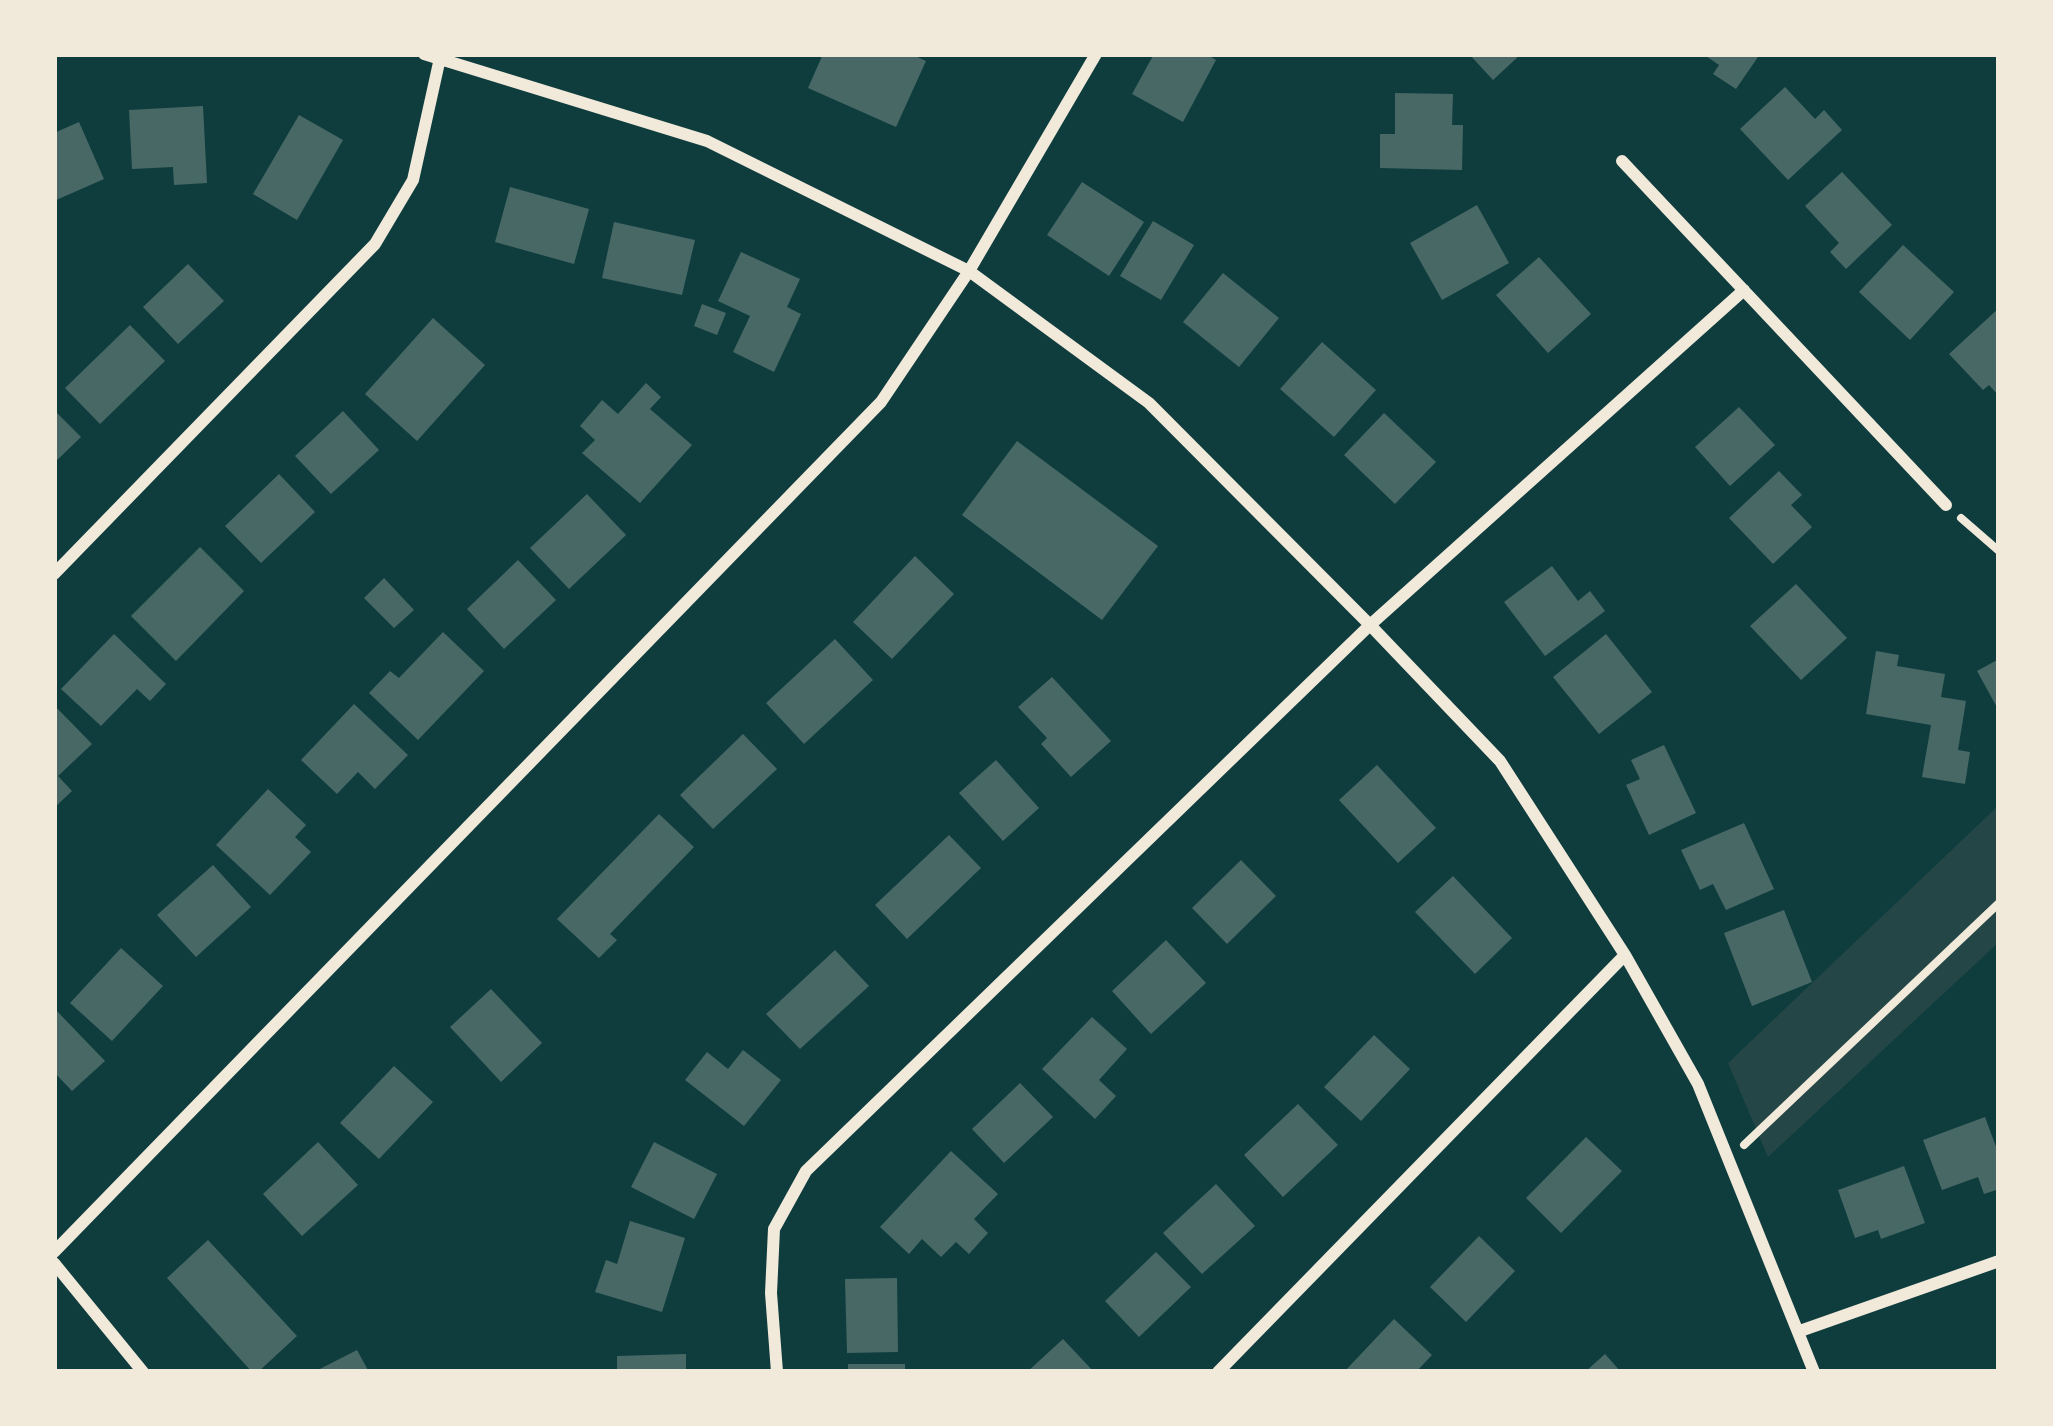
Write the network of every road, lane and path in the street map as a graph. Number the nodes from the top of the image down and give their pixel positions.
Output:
1 (424, 54) edge
2 (1096, 54) edge
3 (440, 58) junction
4 (1622, 161) dead end
5 (969, 272) junction
6 (1744, 290) junction
7 (1946, 505) joint
8 (1999, 551) edge
9 (54, 574) edge
10 (1370, 625) junction
11 (1999, 903) edge
12 (1625, 955) junction
13 (1729, 1158) junction
14 (54, 1252) edge
15 (1999, 1261) edge
16 (54, 1263) edge
17 (1800, 1331) junction
18 (143, 1372) edge
19 (777, 1372) edge
20 (1218, 1372) edge
21 (1814, 1372) edge

1 - 3 street
2 - 5 street
3 - 5 street
3 - 9 street
4 - 6 street
5 - 10 street
5 - 14 street
6 - 7 street
6 - 10 street
7 - 8 path
10 - 12 street
10 - 19 street
11 - 13 path
12 - 13 street
12 - 20 street
13 - 17 street
15 - 17 street
16 - 18 street
17 - 21 street

